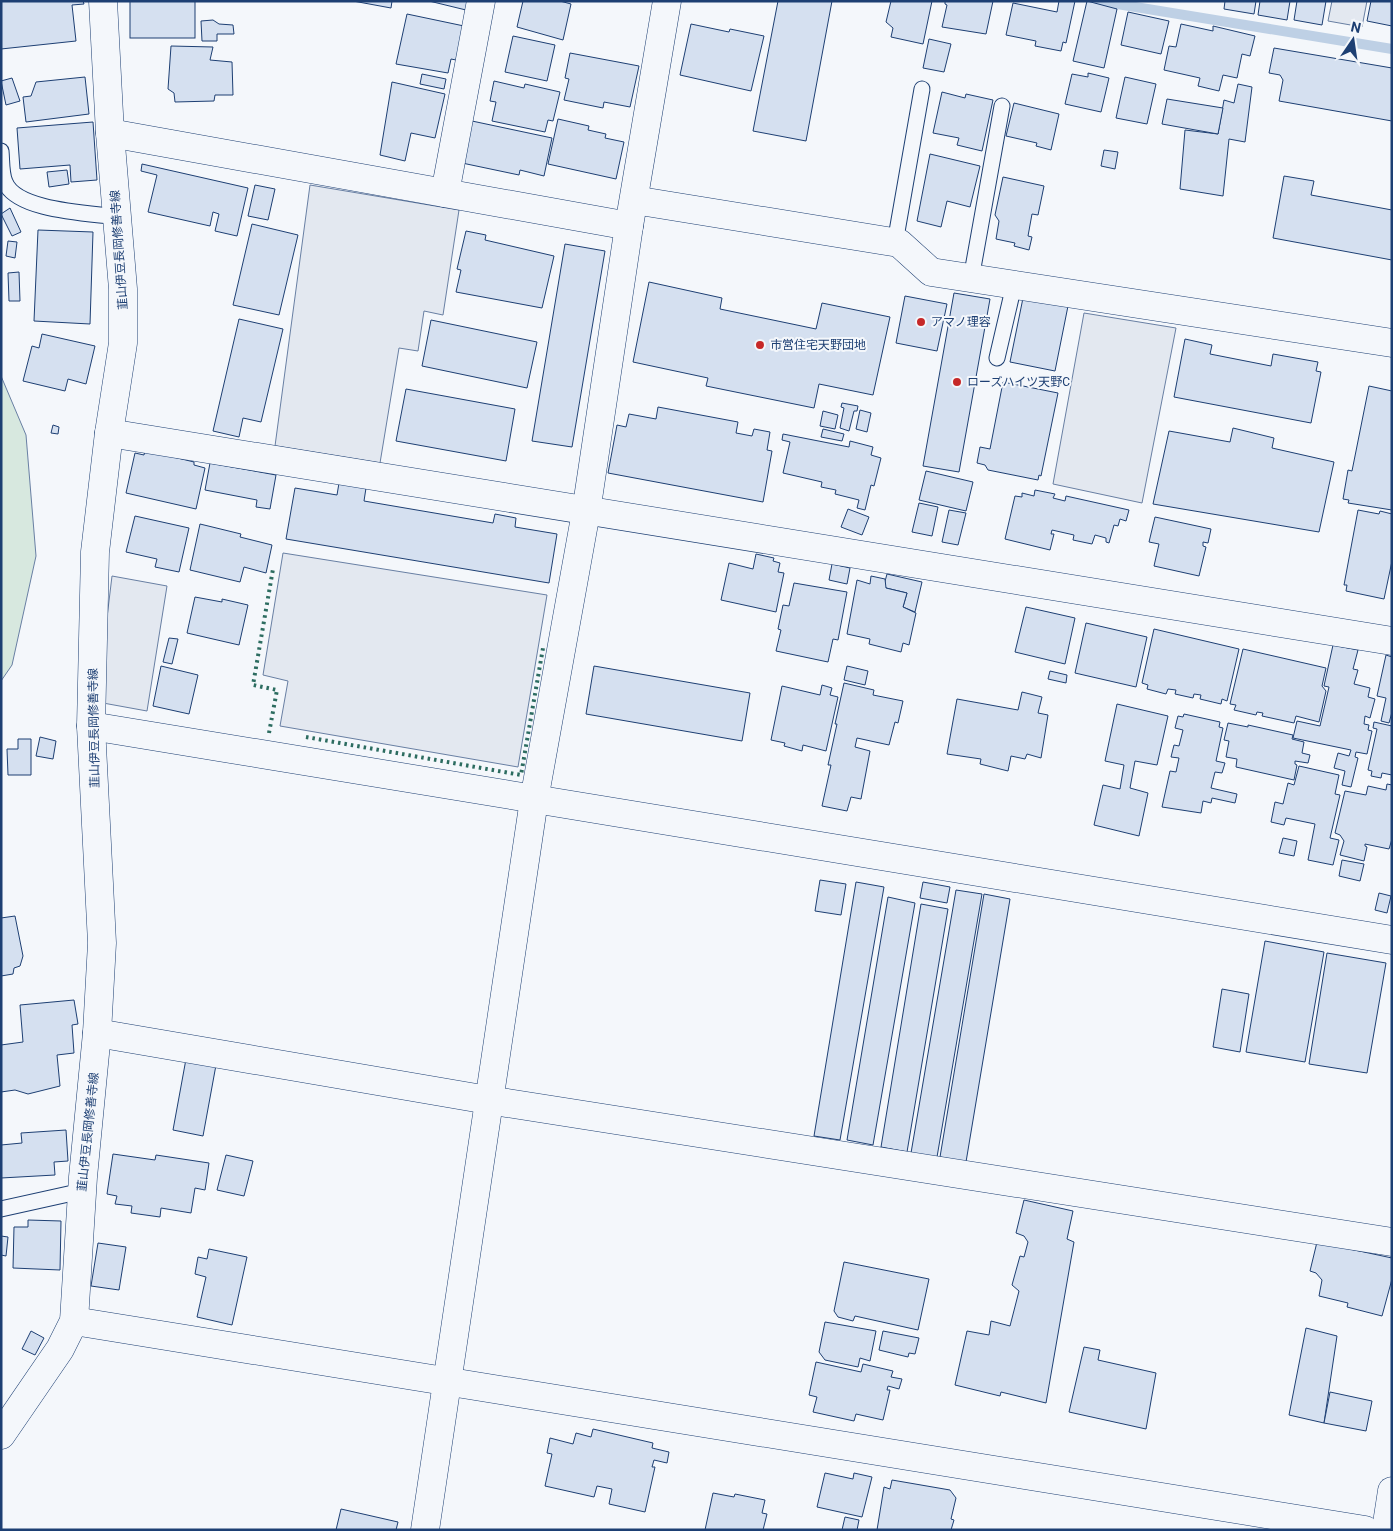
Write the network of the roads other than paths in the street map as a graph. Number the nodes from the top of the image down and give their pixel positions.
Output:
1 (103, 1) edge
2 (481, 1) edge
3 (667, 1) edge
4 (922, 89) dead end
5 (1002, 106) dead end
6 (110, 133) junction
7 (1, 150) edge
8 (445, 193) junction
9 (634, 200) junction
10 (117, 218) junction
11 (629, 226) junction
12 (895, 243) junction
13 (971, 279) junction
14 (1014, 285) junction
15 (1392, 343) edge
16 (997, 358) dead end
17 (109, 433) junction
18 (586, 512) junction
19 (1392, 641) edge
20 (91, 726) junction
21 (534, 800) junction
22 (1392, 940) edge
23 (97, 1033) junction
24 (488, 1100) junction
25 (82, 1191) junction
26 (1, 1209) edge
27 (1392, 1242) edge
28 (74, 1321) junction
29 (449, 1381) junction
30 (1, 1435) edge
31 (1392, 1491) edge
32 (425, 1530) edge
33 (1365, 1530) edge
34 (1386, 1530) edge

1 - 6 street, 韮山伊豆長岡修善寺線
2 - 8 street
3 - 9 street
4 - 12 lane
5 - 13 lane
6 - 8 street
6 - 10 street, 韮山伊豆長岡修善寺線
7 - 10 lane
8 - 11 street
9 - 11 street
9 - 12 street
10 - 17 street, 韮山伊豆長岡修善寺線
11 - 18 street
12 - 13 street
13 - 14 street
14 - 15 street
14 - 16 lane
17 - 18 street
17 - 20 street, 韮山伊豆長岡修善寺線
18 - 19 street
18 - 21 street
20 - 21 street
20 - 23 street, 韮山伊豆長岡修善寺線
21 - 22 street
21 - 24 street
23 - 24 street
23 - 25 street, 韮山伊豆長岡修善寺線
24 - 27 street
24 - 29 street
25 - 26 lane
25 - 28 street, 韮山伊豆長岡修善寺線
28 - 29 street
28 - 30 street, 韮山伊豆長岡修善寺線
29 - 32 street
29 - 33 street
31 - 34 street

